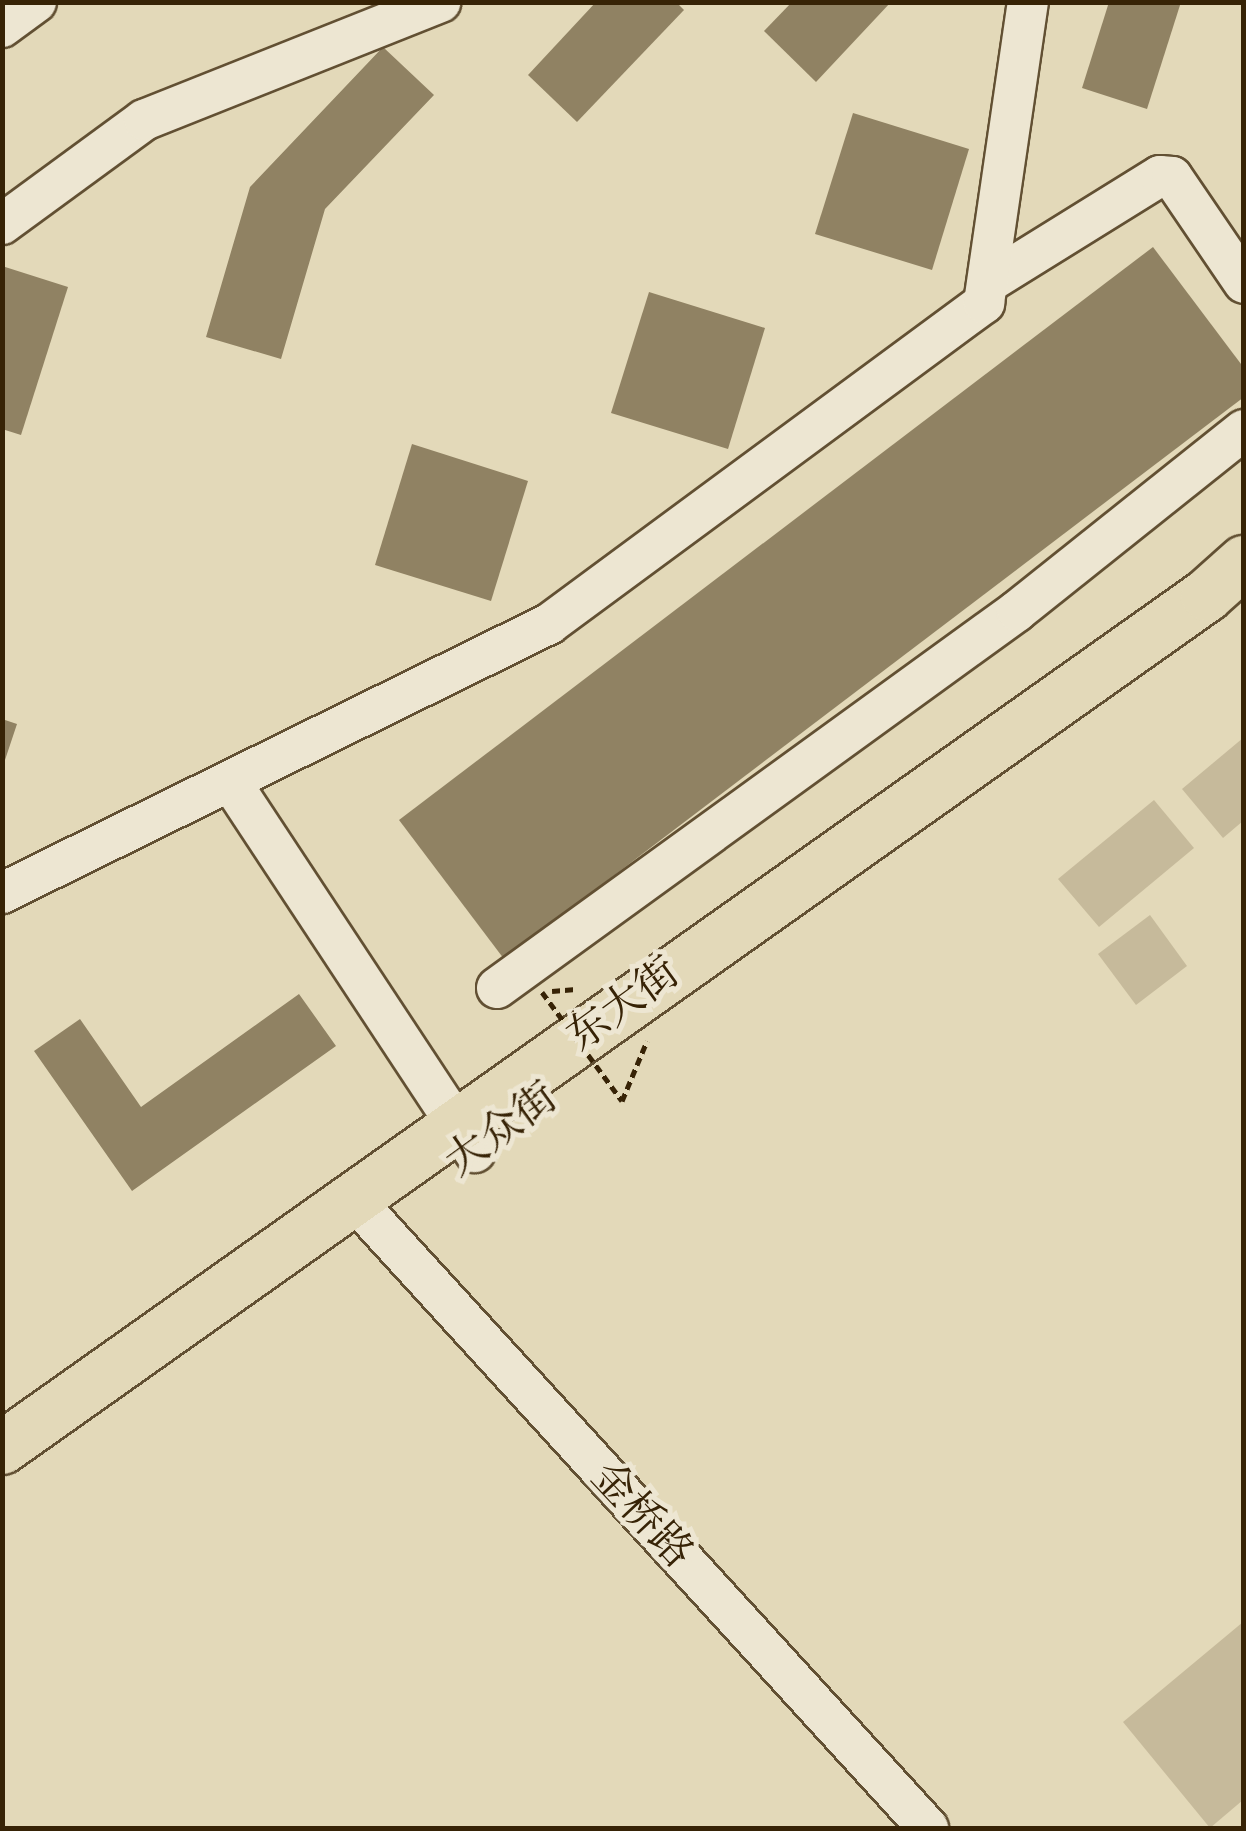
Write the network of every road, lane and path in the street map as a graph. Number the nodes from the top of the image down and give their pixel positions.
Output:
1 (36, 2) edge
2 (440, 2) edge
3 (1028, 2) edge
4 (2, 27) edge
5 (2, 224) edge
6 (989, 282) junction
7 (1244, 283) edge
8 (1244, 430) edge
9 (1244, 562) edge
10 (1244, 606) edge
11 (232, 784) junction
12 (2, 893) edge
13 (496, 988) dead end
14 (542, 992) dead end
15 (656, 1020) junction
16 (467, 1140) junction
17 (364, 1214) junction
18 (2, 1448) edge
19 (2, 1478) edge
20 (928, 1828) edge

1 - 4 street
2 - 5 street
3 - 6 street
6 - 7 street
6 - 11 street
8 - 13 street
9 - 16 main road, 东大街
10 - 15 main road, 大众街
11 - 12 street
11 - 16 street
14 - 15 path, bridge
15 - 16 main road, 大众街
16 - 17 main road, 东大街
17 - 18 main road, 东大街
17 - 19 main road
17 - 20 street, 金桥路

